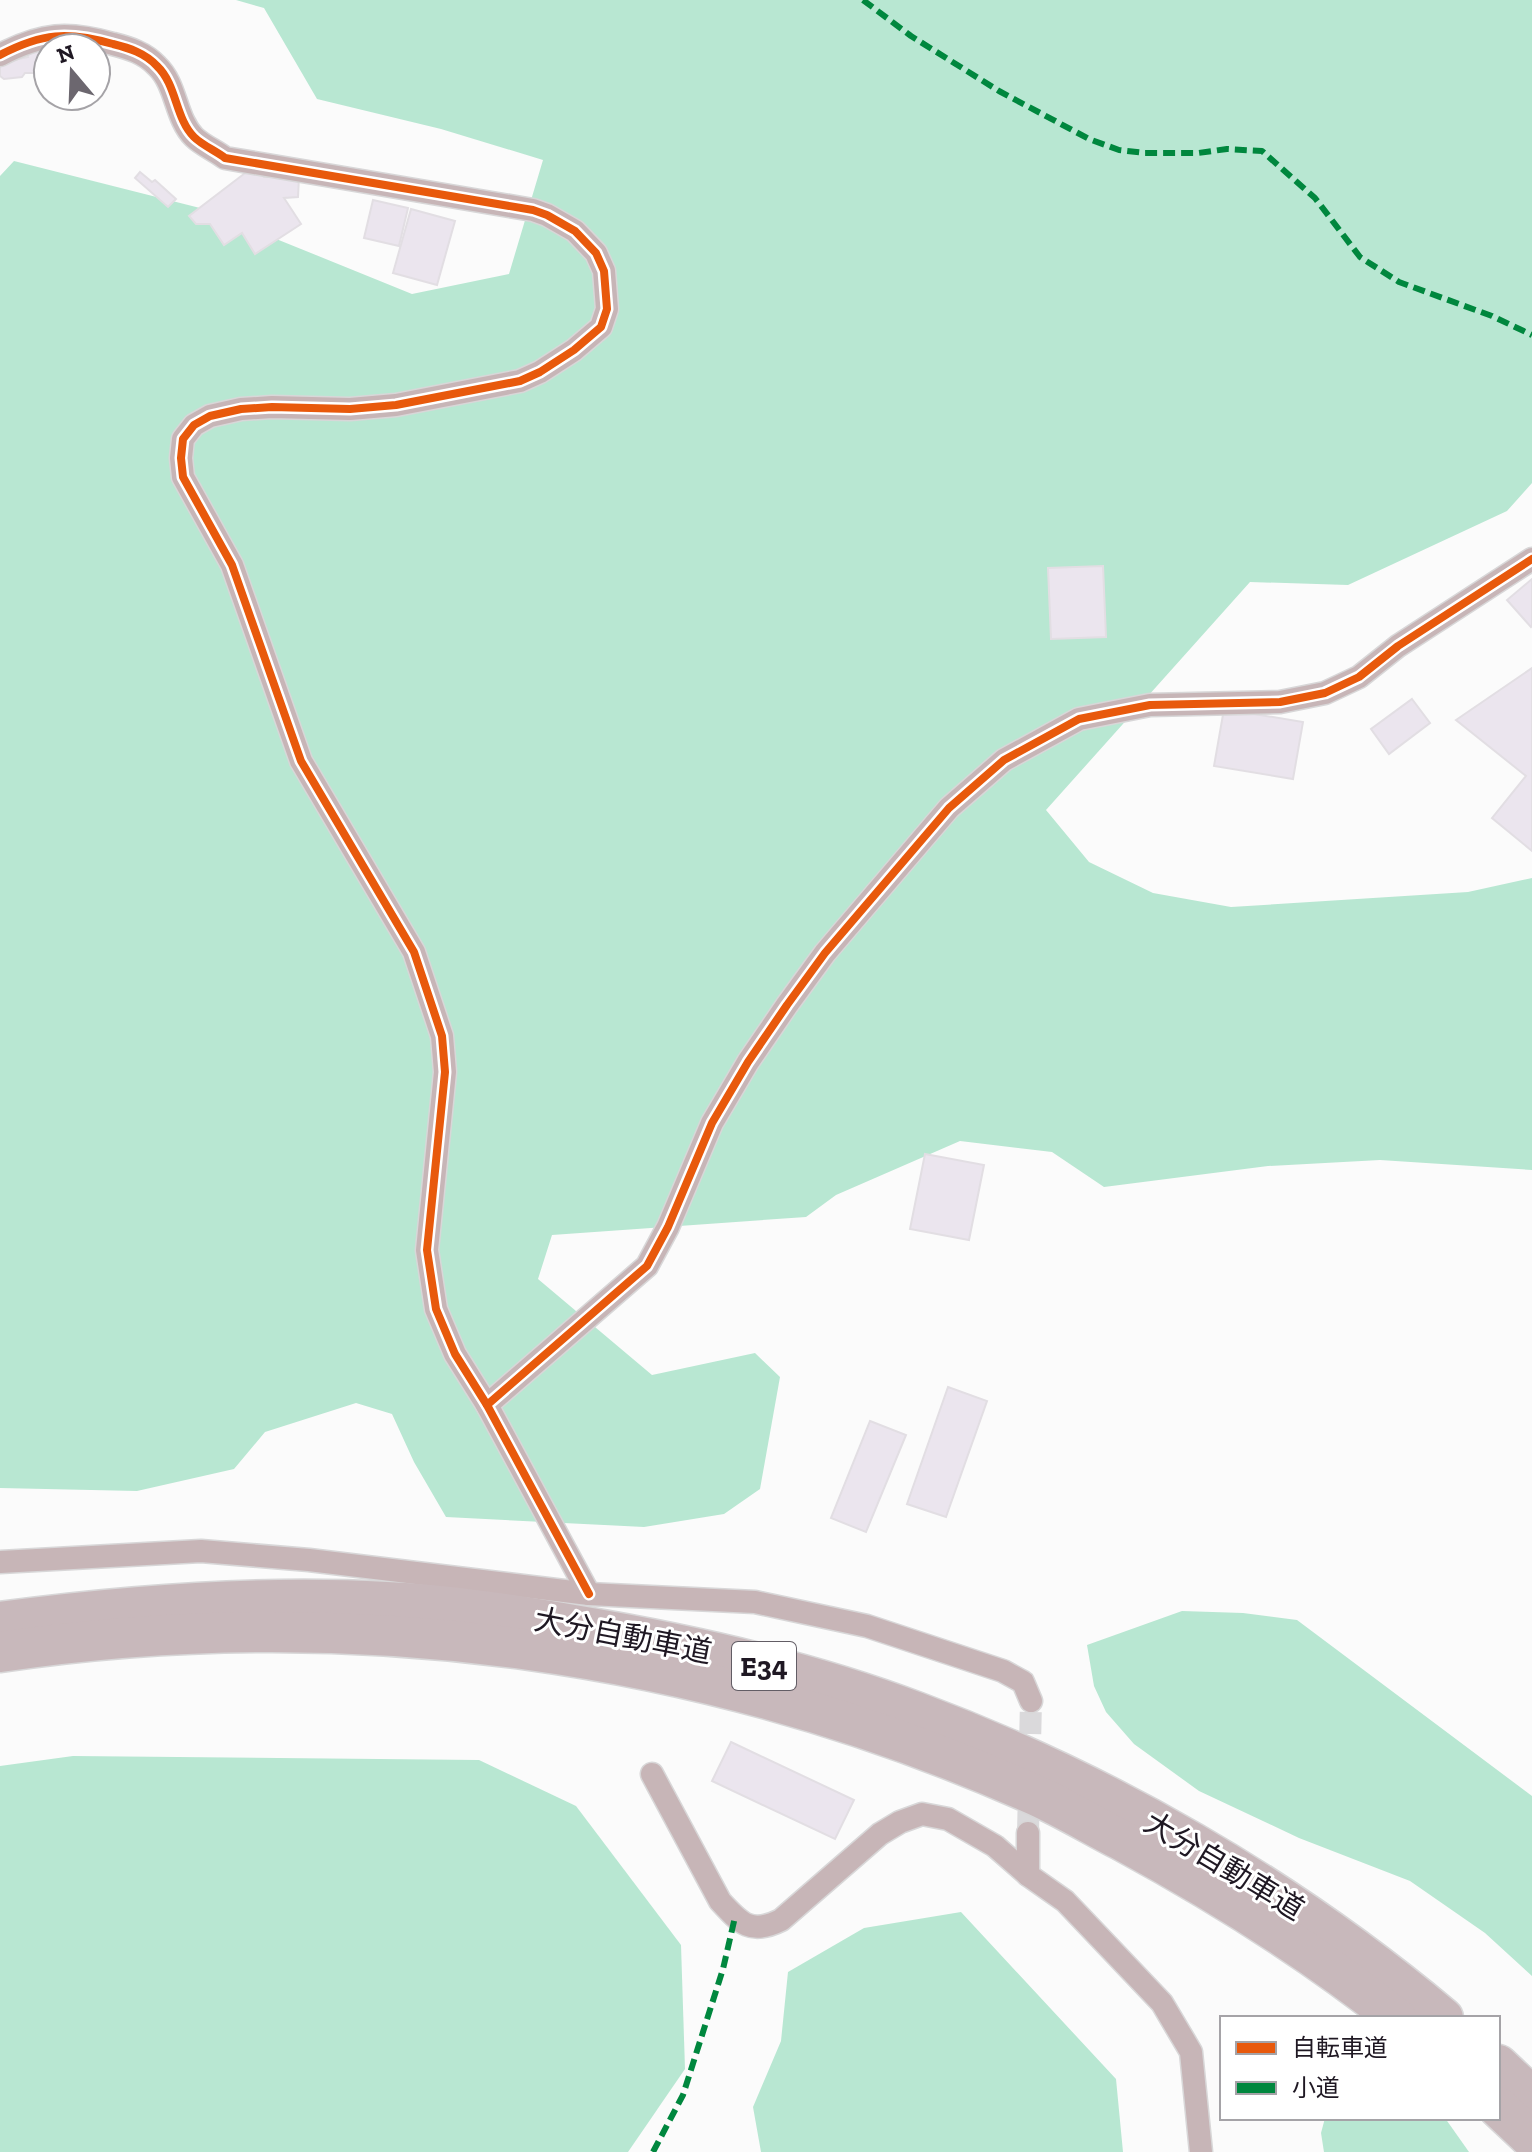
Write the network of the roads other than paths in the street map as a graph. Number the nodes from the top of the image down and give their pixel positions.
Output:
1 (0, 55) edge
2 (1532, 559) edge
3 (487, 1405) junction
4 (0, 1562) edge
5 (589, 1594) junction
6 (0, 1622) edge
7 (0, 1652) edge
8 (1031, 1701) tunnel mouth
9 (652, 1774) dead end
10 (1028, 1833) tunnel mouth
11 (1028, 1875) junction
12 (1393, 2016) edge
13 (1440, 2016) edge
14 (1500, 2070) edge
15 (1520, 2118) edge
16 (1201, 2152) edge

1 - 3 street
2 - 3 street
3 - 5 street
4 - 5 street
5 - 8 street
6 - 13 highway, 大分自動車道 / E34
7 - 12 highway, 大分自動車道 / E34
9 - 11 street
10 - 11 street
11 - 16 street
14 - 15 highway

